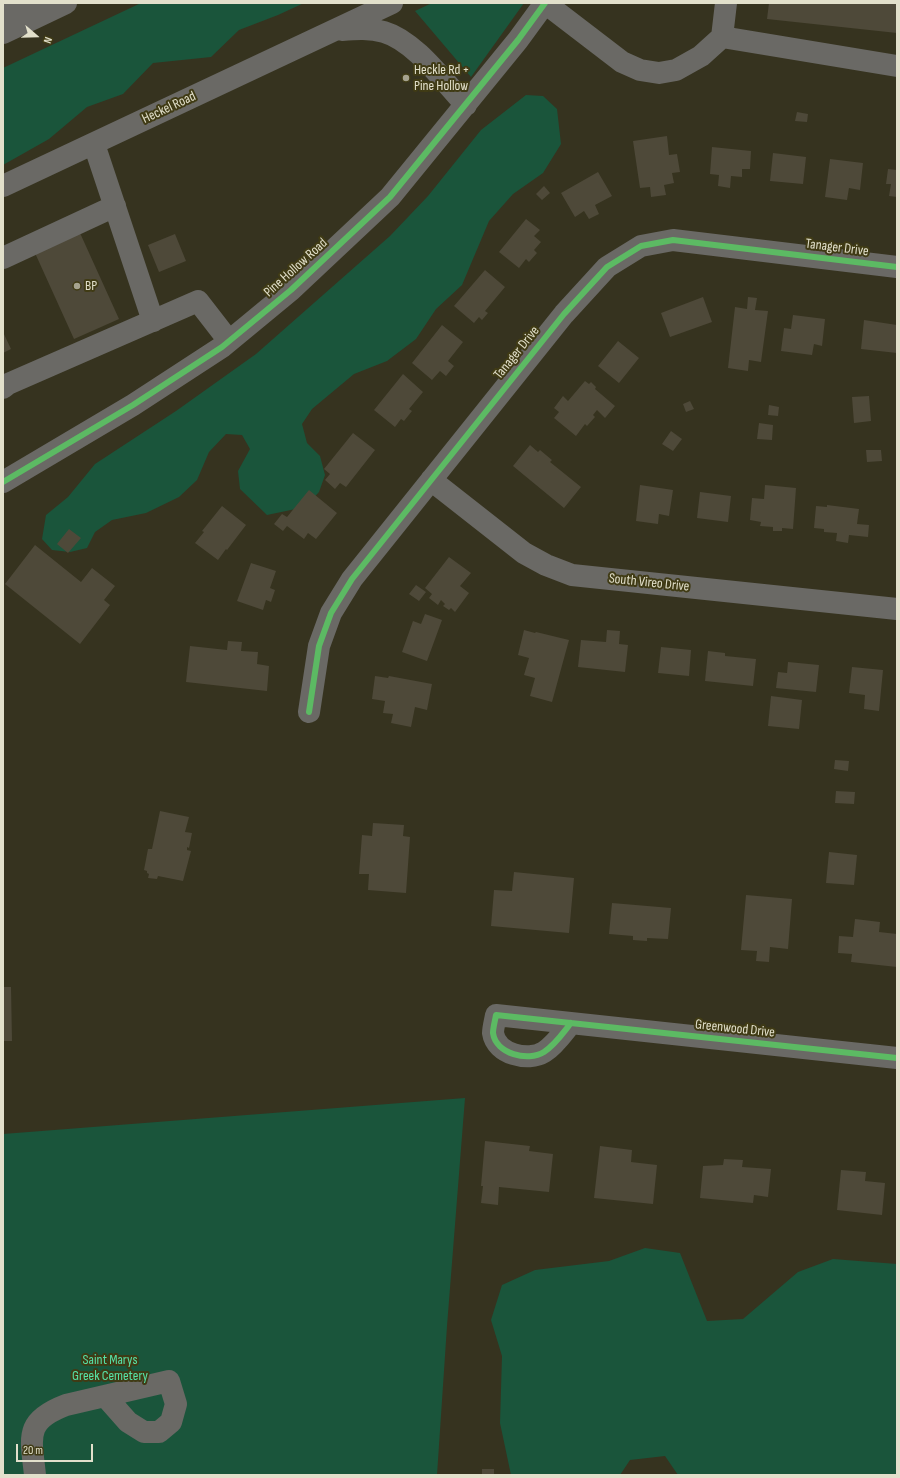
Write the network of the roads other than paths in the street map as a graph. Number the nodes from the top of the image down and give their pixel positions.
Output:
1 (27, 3) edge
2 (66, 3) edge
3 (392, 3) edge
4 (545, 3) edge
5 (726, 3) edge
6 (3, 14) edge
7 (335, 30) junction
8 (3, 33) edge
9 (722, 37) junction
10 (897, 66) edge
11 (466, 105) junction
12 (94, 144) junction
13 (3, 186) edge
14 (115, 206) junction
15 (3, 258) edge
16 (897, 267) edge
17 (153, 320) junction
18 (229, 341) junction
19 (3, 388) edge
20 (431, 480) junction
21 (3, 482) edge
22 (897, 609) edge
23 (309, 712) dead end
24 (571, 1023) dead end
25 (897, 1058) edge
26 (105, 1396) dead end
27 (35, 1475) edge

1 - 6 street
2 - 8 street
3 - 7 street, Heckel Road
4 - 9 street
4 - 11 street, Pine Hollow Road
5 - 9 street
7 - 11 street, Heckel Road
7 - 12 street, Heckel Road
9 - 10 street
11 - 18 street, Pine Hollow Road
12 - 13 street, Heckel Road
12 - 14 street
14 - 15 street
14 - 17 street
16 - 20 street, Tanager Drive
17 - 18 street
17 - 19 street
18 - 21 street, Pine Hollow Road
20 - 22 street, South Vireo Drive
20 - 23 street, Tanager Drive
24 - 25 street, Greenwood Drive
26 - 27 street

